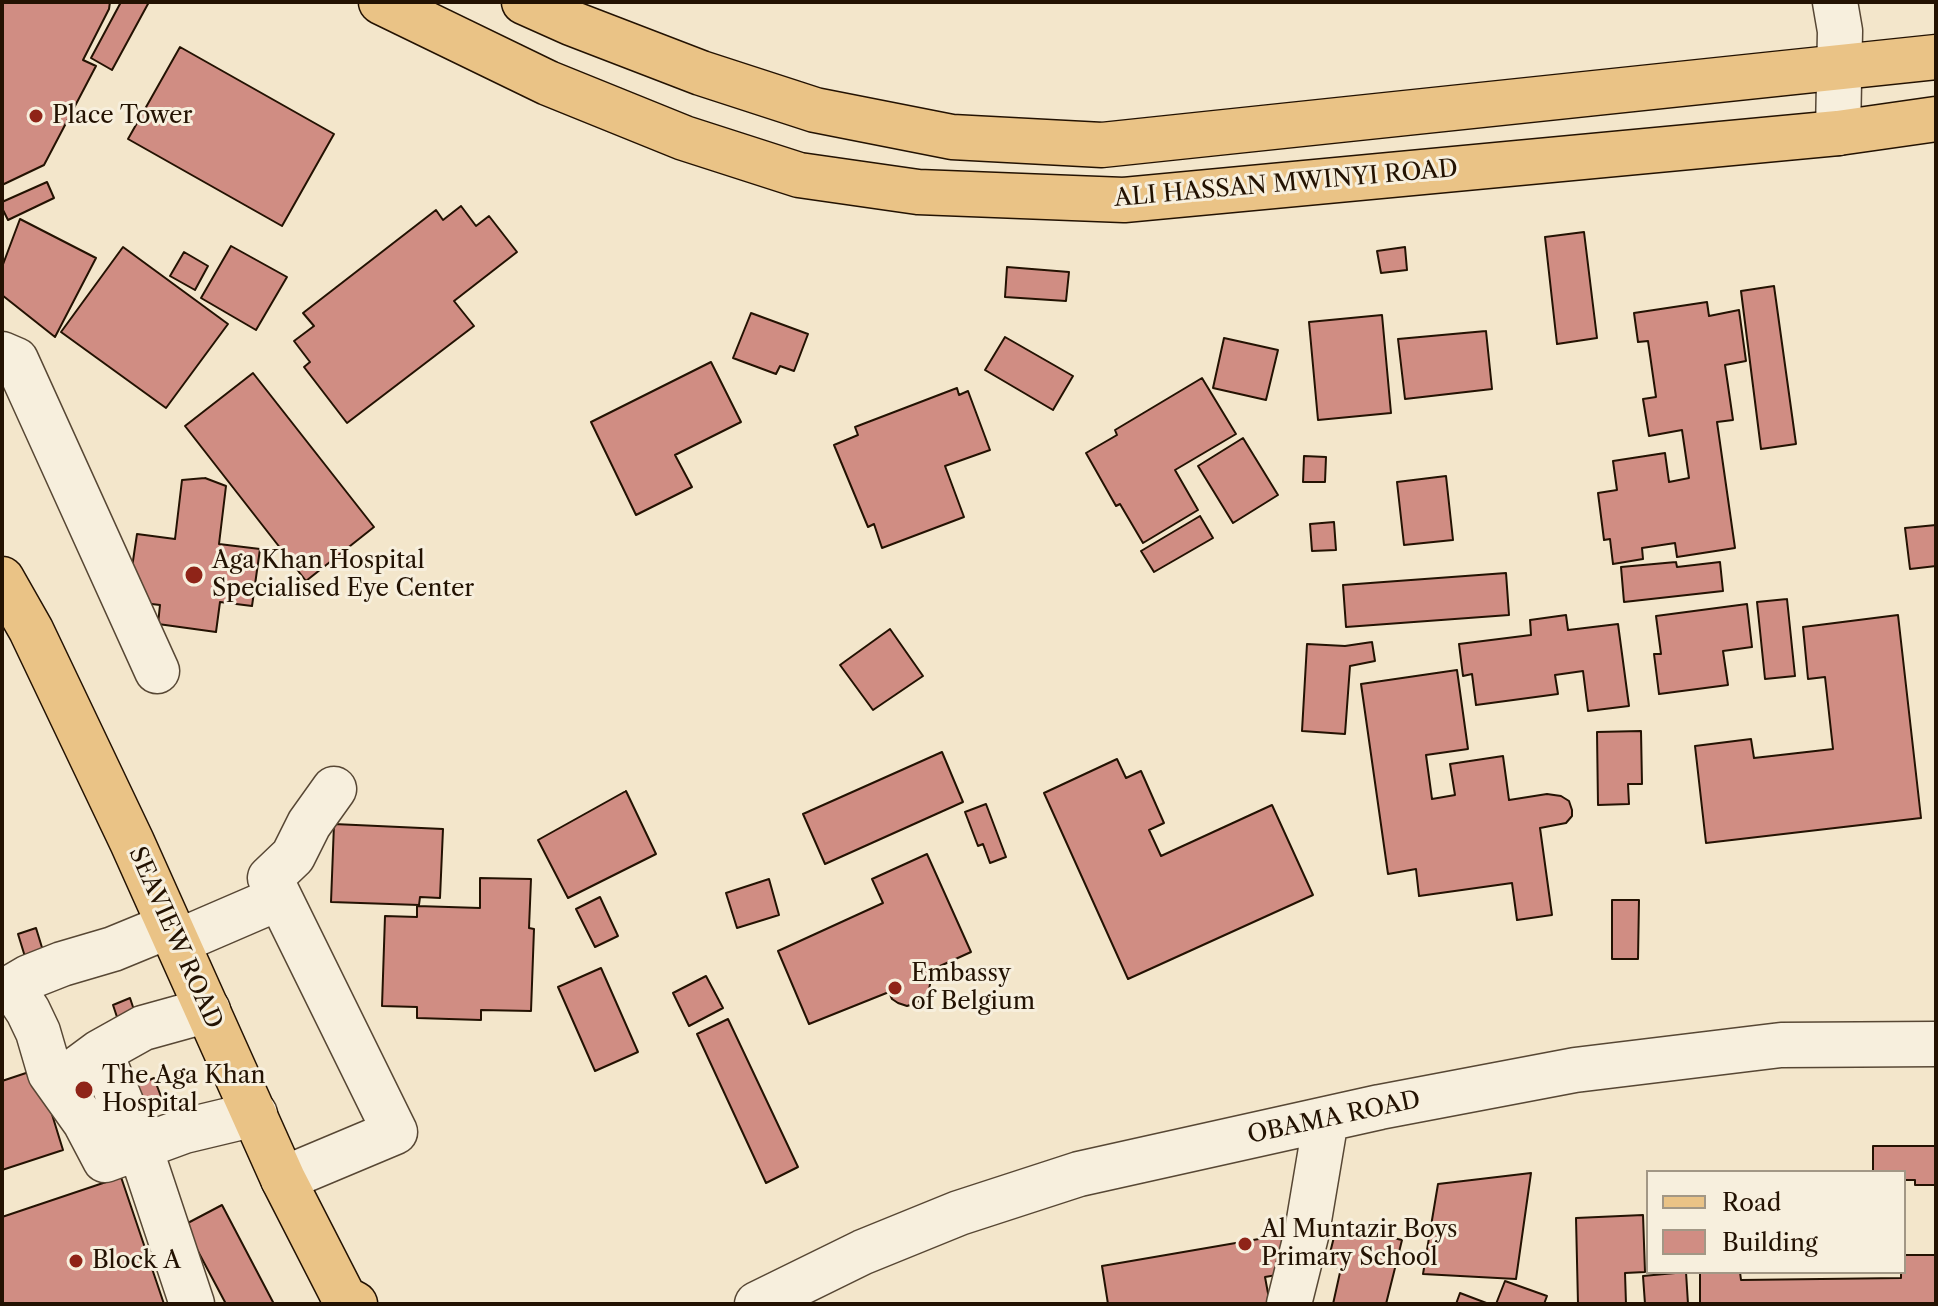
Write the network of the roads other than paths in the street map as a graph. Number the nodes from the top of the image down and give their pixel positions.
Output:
1 (381, 2) edge
2 (524, 2) edge
3 (1835, 2) edge
4 (1936, 57) edge
5 (1840, 67) junction
6 (1936, 119) edge
7 (1838, 133) junction
8 (2, 354) edge
9 (2, 579) edge
10 (157, 671) dead end
11 (334, 789) dead end
12 (279, 898) junction
13 (173, 934) junction
14 (16, 965) edge
15 (208, 1010) junction
16 (1936, 1044) edge
17 (84, 1064) junction
18 (255, 1114) junction
19 (1326, 1119) junction
20 (123, 1154) junction
21 (283, 1179) junction
22 (348, 1302) edge
23 (192, 1304) edge
24 (757, 1304) edge
25 (1289, 1304) edge

1 - 7 main road, ALI HASSAN MWINYI ROAD
2 - 5 main road
3 - 5 street
4 - 5 main road
5 - 7 street
6 - 7 main road, ALI HASSAN MWINYI ROAD
8 - 10 street
9 - 13 main road, SEAVIEW ROAD
11 - 12 street
12 - 13 street
12 - 21 street
13 - 14 street
13 - 15 main road, SEAVIEW ROAD
14 - 17 street
14 - 20 street
15 - 17 street
15 - 18 main road, SEAVIEW ROAD
16 - 19 street, OBAMA ROAD
17 - 20 street
18 - 20 street
18 - 21 main road, SEAVIEW ROAD
19 - 24 street, OBAMA ROAD
19 - 25 street
20 - 23 street
21 - 22 main road, SEAVIEW ROAD

